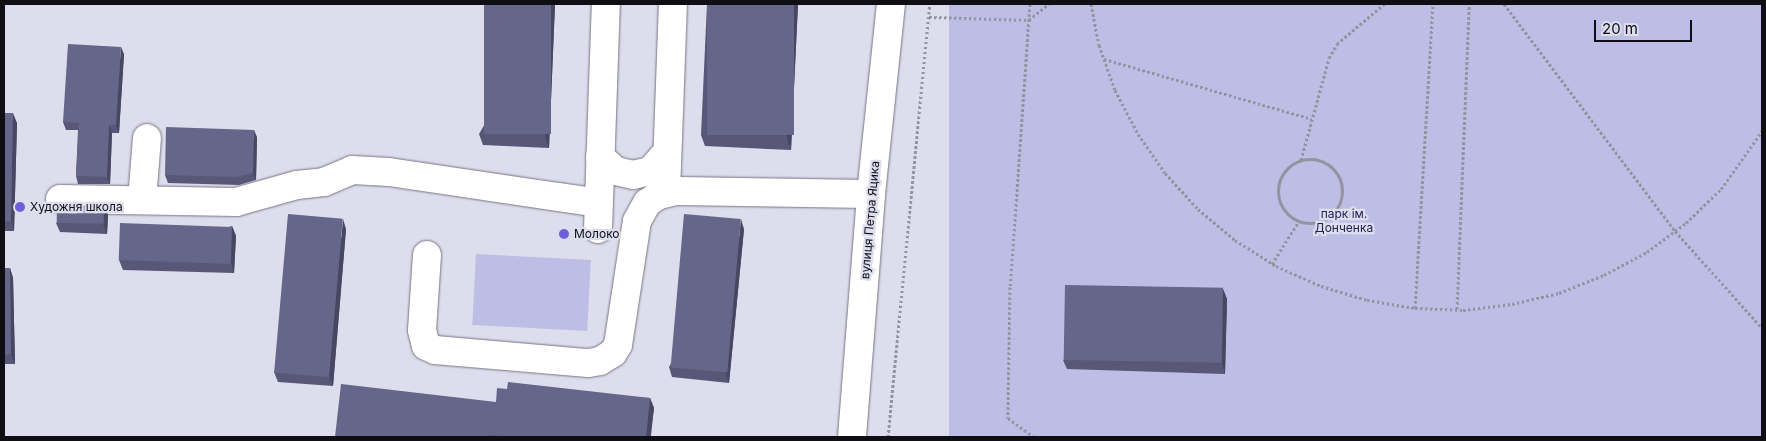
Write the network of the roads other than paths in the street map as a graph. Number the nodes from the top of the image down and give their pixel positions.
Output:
1 (606, 4) edge
2 (674, 4) edge
3 (891, 4) edge
4 (147, 138) dead end
5 (667, 152) junction
6 (600, 157) junction
7 (666, 194) junction
8 (872, 194) junction
9 (60, 199) dead end
10 (142, 200) junction
11 (428, 255) dead end
12 (852, 437) edge

1 - 6 street
2 - 5 street
3 - 8 street, вулиця Петра Яцика
4 - 10 street
5 - 6 street
5 - 7 street
6 - 10 street
7 - 8 street
7 - 11 street
8 - 12 street, вулиця Петра Яцика
9 - 10 street

